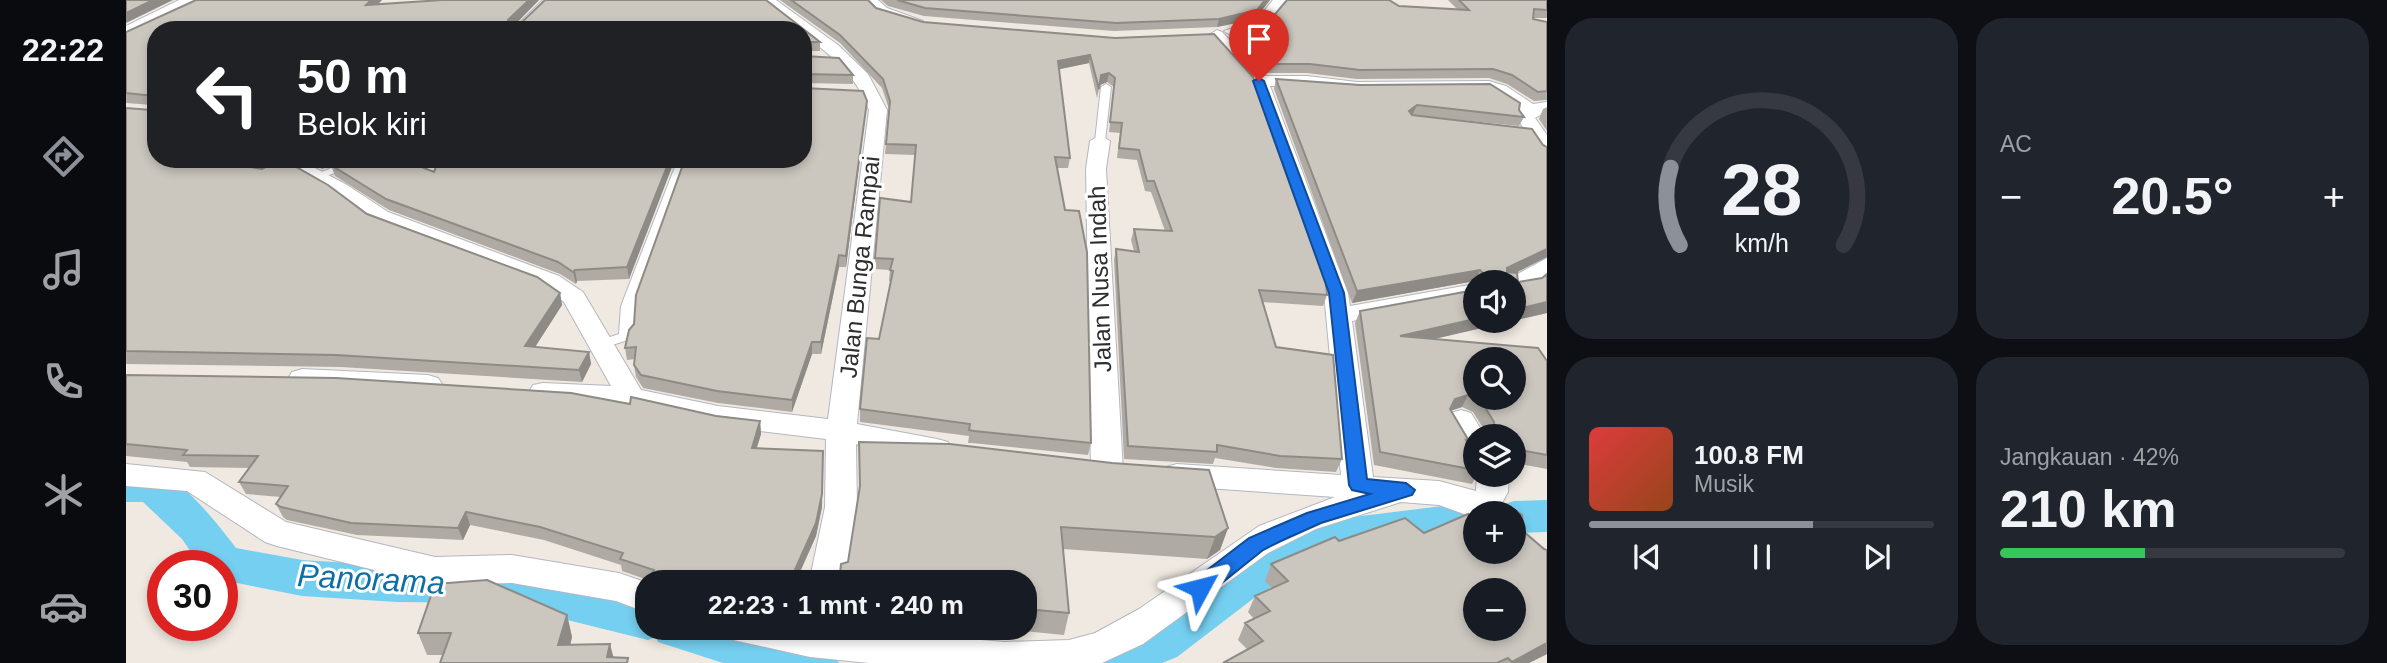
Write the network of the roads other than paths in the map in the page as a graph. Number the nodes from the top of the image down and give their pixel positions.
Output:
1 (195, 0) edge
2 (547, 0) edge
3 (767, 0) edge
4 (870, 0) edge
5 (1281, 0) edge
6 (154, 21) edge
7 (525, 21) edge
8 (794, 21) edge
9 (147, 24) edge
10 (937, 24) edge
11 (126, 35) edge
12 (812, 35) edge
13 (817, 58) edge
14 (843, 59) junction
15 (1259, 81) junction
16 (1106, 88) edge
17 (851, 92) edge
18 (874, 93) junction
19 (1538, 107) edge
20 (1536, 139) edge
21 (1100, 141) joint
22 (301, 168) edge
23 (340, 168) edge
24 (680, 168) edge
25 (318, 176) junction
26 (1547, 265) edge
27 (1526, 282) edge
28 (1463, 293) edge
29 (1340, 315) junction
30 (603, 344) junction
31 (274, 377) edge
32 (452, 386) edge
33 (520, 390) edge
34 (631, 397) junction
35 (841, 431) junction
36 (959, 454) edge
37 (126, 475) edge
38 (1358, 485) junction
39 (1406, 490) junction
40 (1463, 502) edge
41 (829, 570) edge
42 (635, 593) edge
43 (832, 640) edge

1 - 6 street
2 - 7 lane
3 - 8 street
4 - 10 street
5 - 15 street
9 - 11 street
12 - 14 street
13 - 14 street
14 - 18 street
15 - 19 street
15 - 29 street
16 - 21 lane, Jalan Nusa Indah
17 - 18 street
18 - 35 street, Jalan Bunga Rampai
19 - 20 street
21 - 38 street, Jalan Nusa Indah
22 - 25 street
23 - 25 lane
24 - 30 lane
25 - 30 street
26 - 27 street
28 - 29 street
29 - 38 street
30 - 34 street
31 - 32 street
33 - 34 street
34 - 35 street
35 - 36 street
35 - 41 street, Jalan Bunga Rampai
37 - 42 street
38 - 39 street
39 - 40 street
39 - 43 street

